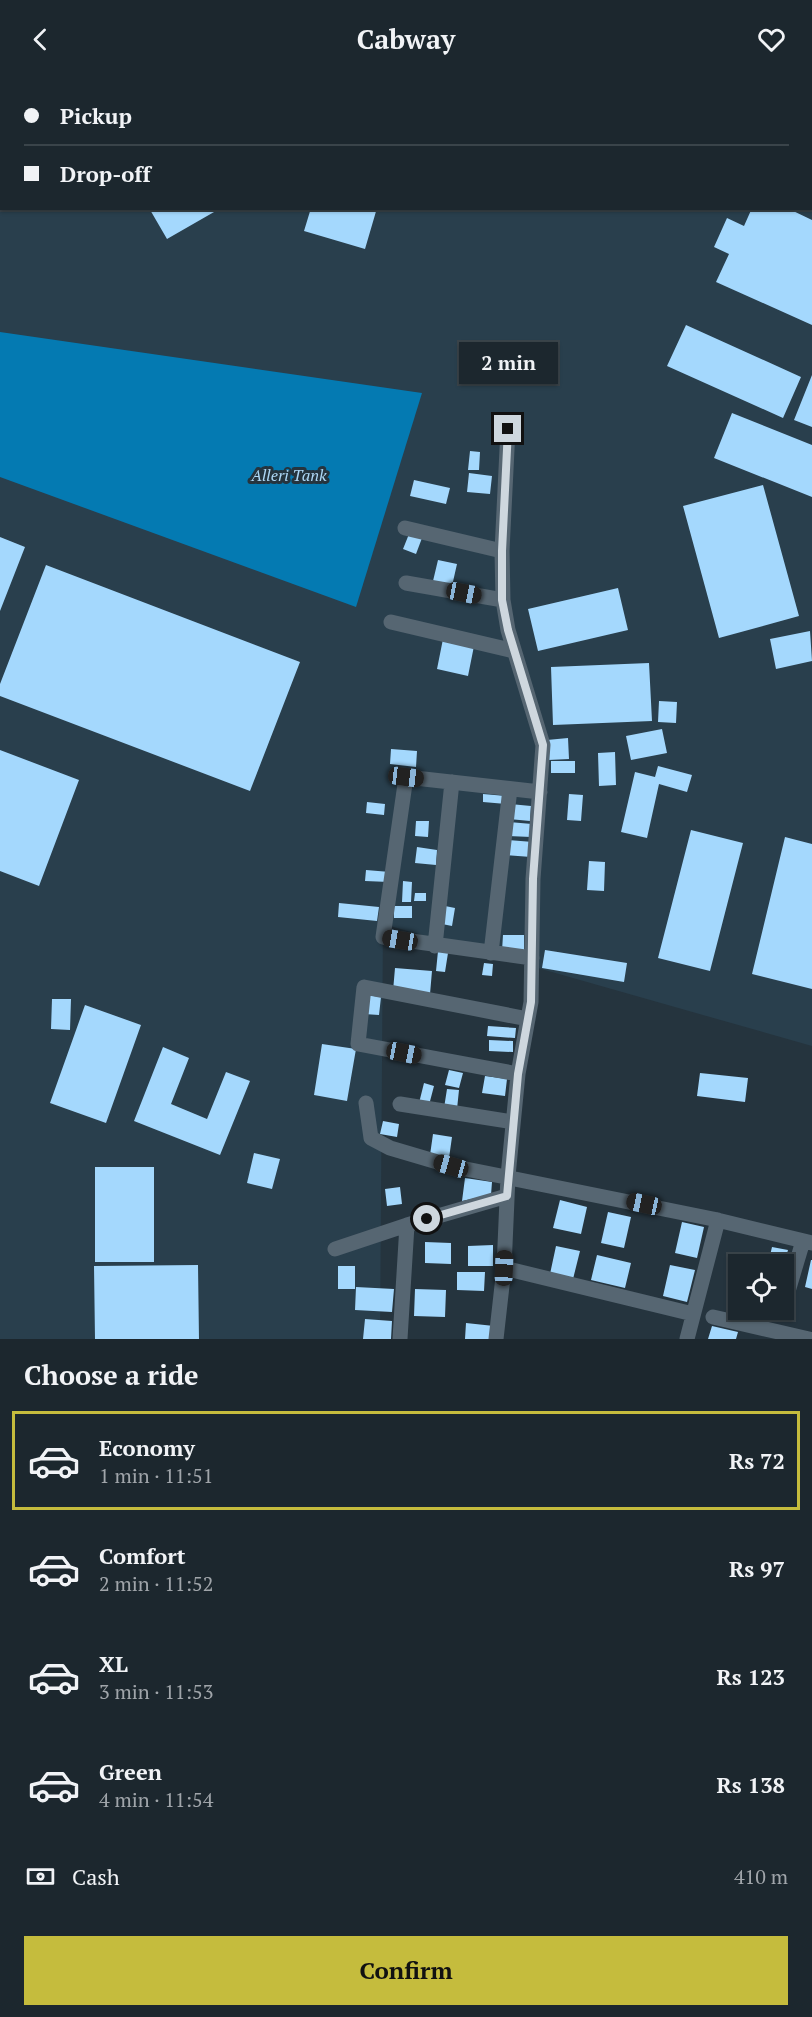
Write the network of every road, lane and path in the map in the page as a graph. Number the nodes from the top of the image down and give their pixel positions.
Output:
1 (508, 429) dead end
2 (405, 528) dead end
3 (502, 551) junction
4 (406, 582) dead end
5 (502, 600) junction
6 (391, 622) dead end
7 (514, 651) junction
8 (452, 782) junction
9 (510, 789) junction
10 (540, 792) junction
11 (435, 946) junction
12 (491, 953) junction
13 (532, 958) junction
14 (528, 1019) junction
15 (518, 1074) junction
16 (366, 1103) dead end
17 (400, 1104) dead end
18 (513, 1122) junction
19 (508, 1176) junction
20 (507, 1196) junction
21 (718, 1220) junction
22 (407, 1225) junction
23 (808, 1242) edge
24 (334, 1249) dead end
25 (504, 1268) junction
26 (794, 1280) edge
27 (693, 1314) junction
28 (713, 1317) dead end
29 (780, 1320) edge
30 (775, 1335) edge
31 (400, 1339) edge
32 (496, 1339) edge
33 (687, 1339) edge
34 (809, 1339) edge

1 - 3 street
2 - 3 street
3 - 5 street
4 - 5 street
5 - 7 street
6 - 7 street
7 - 10 street
8 - 9 street
8 - 11 street
8 - 11 street
9 - 10 street
9 - 12 street
10 - 13 street
11 - 12 street
12 - 13 street
13 - 14 street
14 - 15 street
14 - 15 street
15 - 18 street
16 - 19 street
17 - 18 street
18 - 19 street
19 - 20 street
19 - 21 street
20 - 22 street
20 - 25 street
21 - 23 street
21 - 27 street
22 - 24 street
22 - 31 street
23 - 26 street
25 - 27 street
25 - 32 street
27 - 33 street
28 - 30 street
29 - 30 street
30 - 34 street

